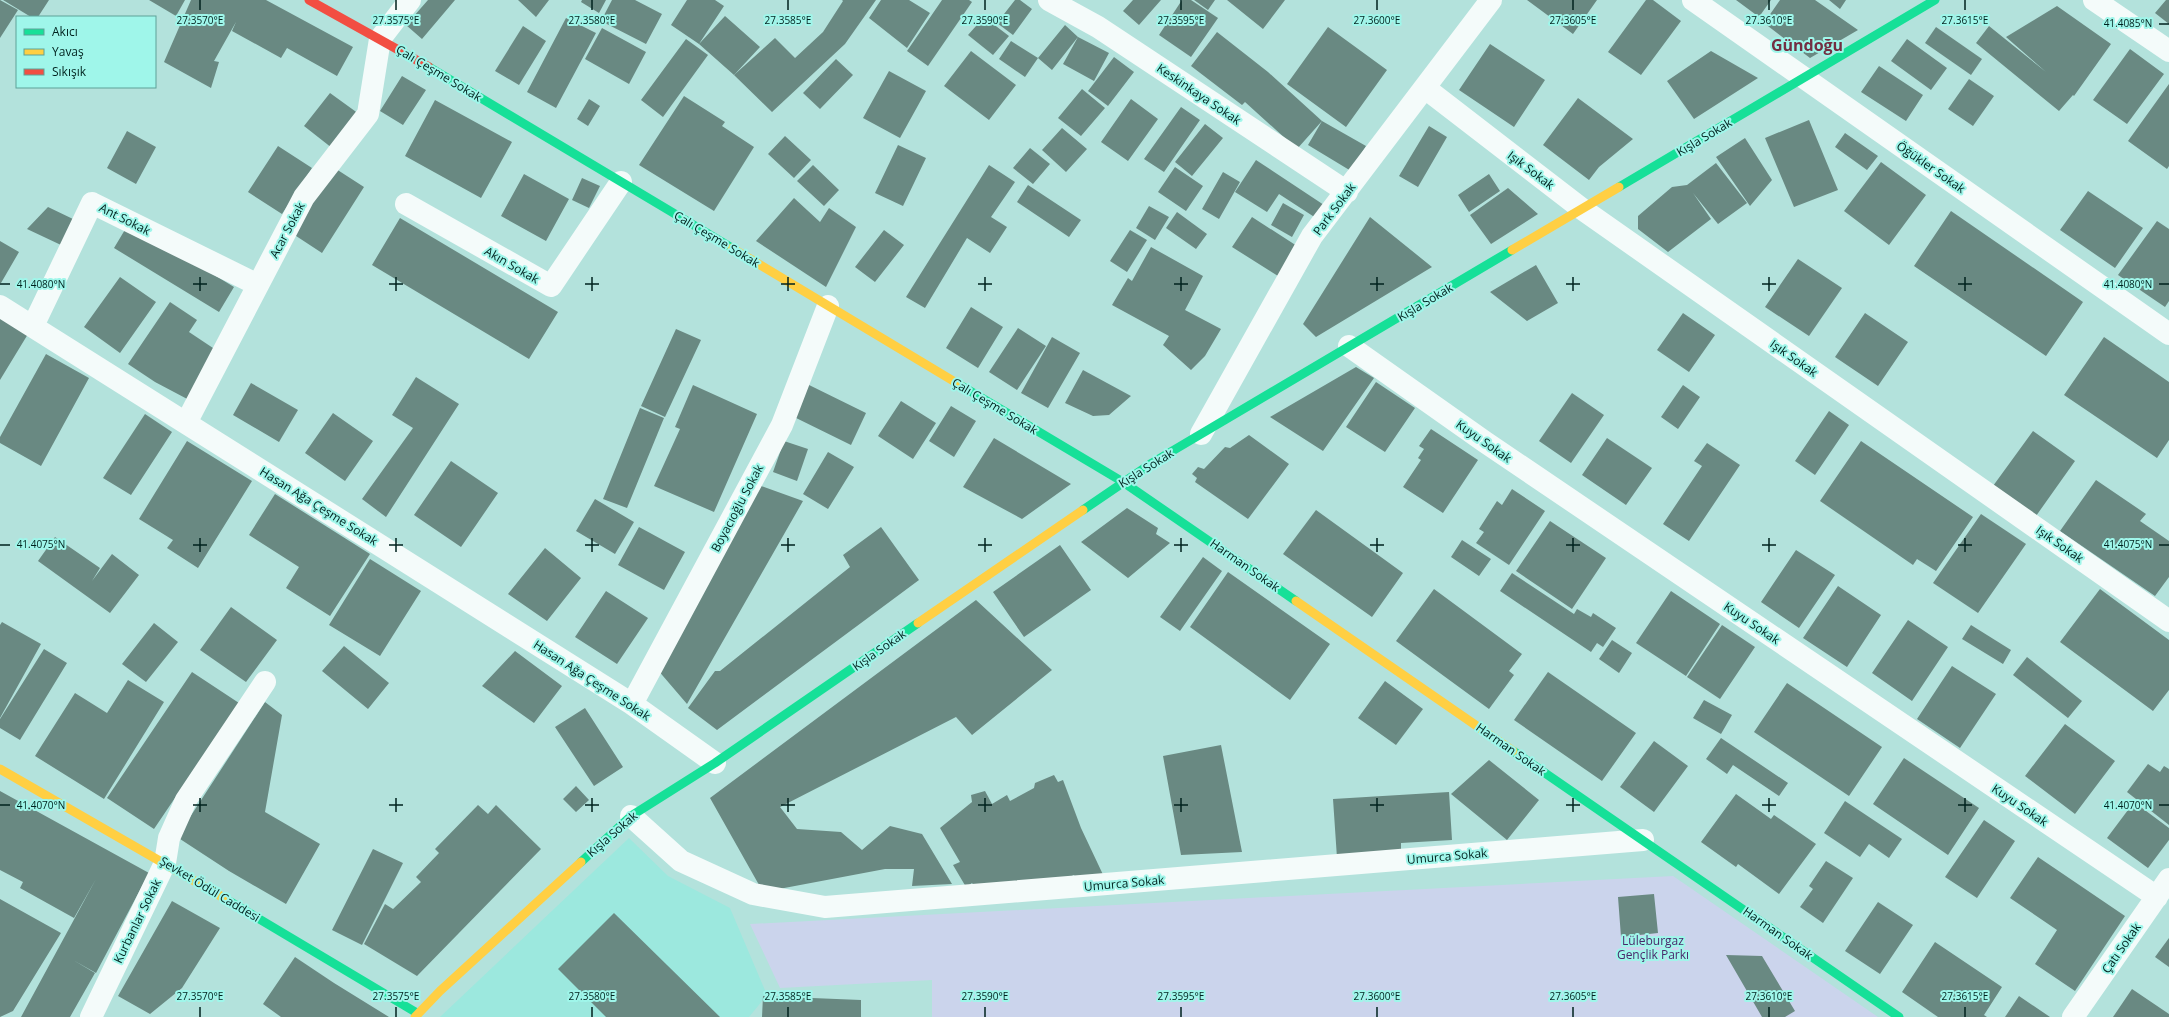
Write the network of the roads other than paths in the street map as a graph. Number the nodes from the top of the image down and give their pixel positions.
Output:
1 (309, 0) edge
2 (410, 0) edge
3 (1049, 0) edge
4 (1491, 0) edge
5 (1693, 0) edge
6 (1935, 0) edge
7 (2094, 0) edge
8 (380, 39) junction
9 (2169, 51) edge
10 (1804, 78) junction
11 (1425, 88) junction
12 (621, 182) junction
13 (1347, 192) junction
14 (406, 204) dead end
15 (1582, 209) junction
16 (258, 285) junction
17 (0, 306) edge
18 (828, 306) junction
19 (33, 326) junction
20 (2169, 334) edge
21 (1349, 346) junction
22 (186, 423) junction
23 (1201, 434) junction
24 (1123, 482) junction
25 (2169, 621) edge
26 (265, 682) dead end
27 (632, 704) junction
28 (715, 763) junction
29 (0, 769) edge
30 (631, 816) junction
31 (1643, 840) junction
32 (165, 863) junction
33 (2169, 879) edge
34 (2156, 897) junction
35 (416, 1015) edge
36 (91, 1017) edge
37 (1899, 1017) edge
38 (2073, 1017) edge

1 - 8 street, Çalı Çeşme Sokak
2 - 8 street
3 - 13 street, Keskinkaya Sokak
4 - 11 street, Park Sokak
5 - 10 street, Öğükler Sokak
6 - 10 street, Kışla Sokak
7 - 9 street
8 - 12 street, Çalı Çeşme Sokak
8 - 16 street, Acar Sokak
10 - 15 street, Kışla Sokak
10 - 20 street, Öğükler Sokak
11 - 13 street, Park Sokak
11 - 15 street, Işık Sokak
12 - 14 street, Akın Sokak
12 - 18 street, Çalı Çeşme Sokak
13 - 23 street, Park Sokak
15 - 21 street, Kışla Sokak
15 - 25 street, Işık Sokak
16 - 19 street, Ant Sokak
16 - 22 street, Acar Sokak
17 - 19 street, Hasan Ağa Çeşme Sokak
18 - 24 street, Çalı Çeşme Sokak
18 - 27 street, Boyacıoğlu Sokak
19 - 22 street, Hasan Ağa Çeşme Sokak
21 - 23 street, Kışla Sokak
21 - 34 street, Kuyu Sokak
22 - 27 street, Hasan Ağa Çeşme Sokak
23 - 24 street, Kışla Sokak
24 - 28 street, Kışla Sokak
24 - 31 street, Harman Sokak
26 - 32 street, Kurbanlar Sokak
27 - 28 street, Hasan Ağa Çeşme Sokak
28 - 30 street, Kışla Sokak
29 - 32 street, Şevket Ödül Caddesi
30 - 31 street, Umurca Sokak
30 - 35 street, Kışla Sokak
31 - 37 street, Harman Sokak
32 - 35 street, Şevket Ödül Caddesi
32 - 36 street, Kurbanlar Sokak
33 - 34 street, Çatı Sokak
34 - 38 street, Çatı Sokak

